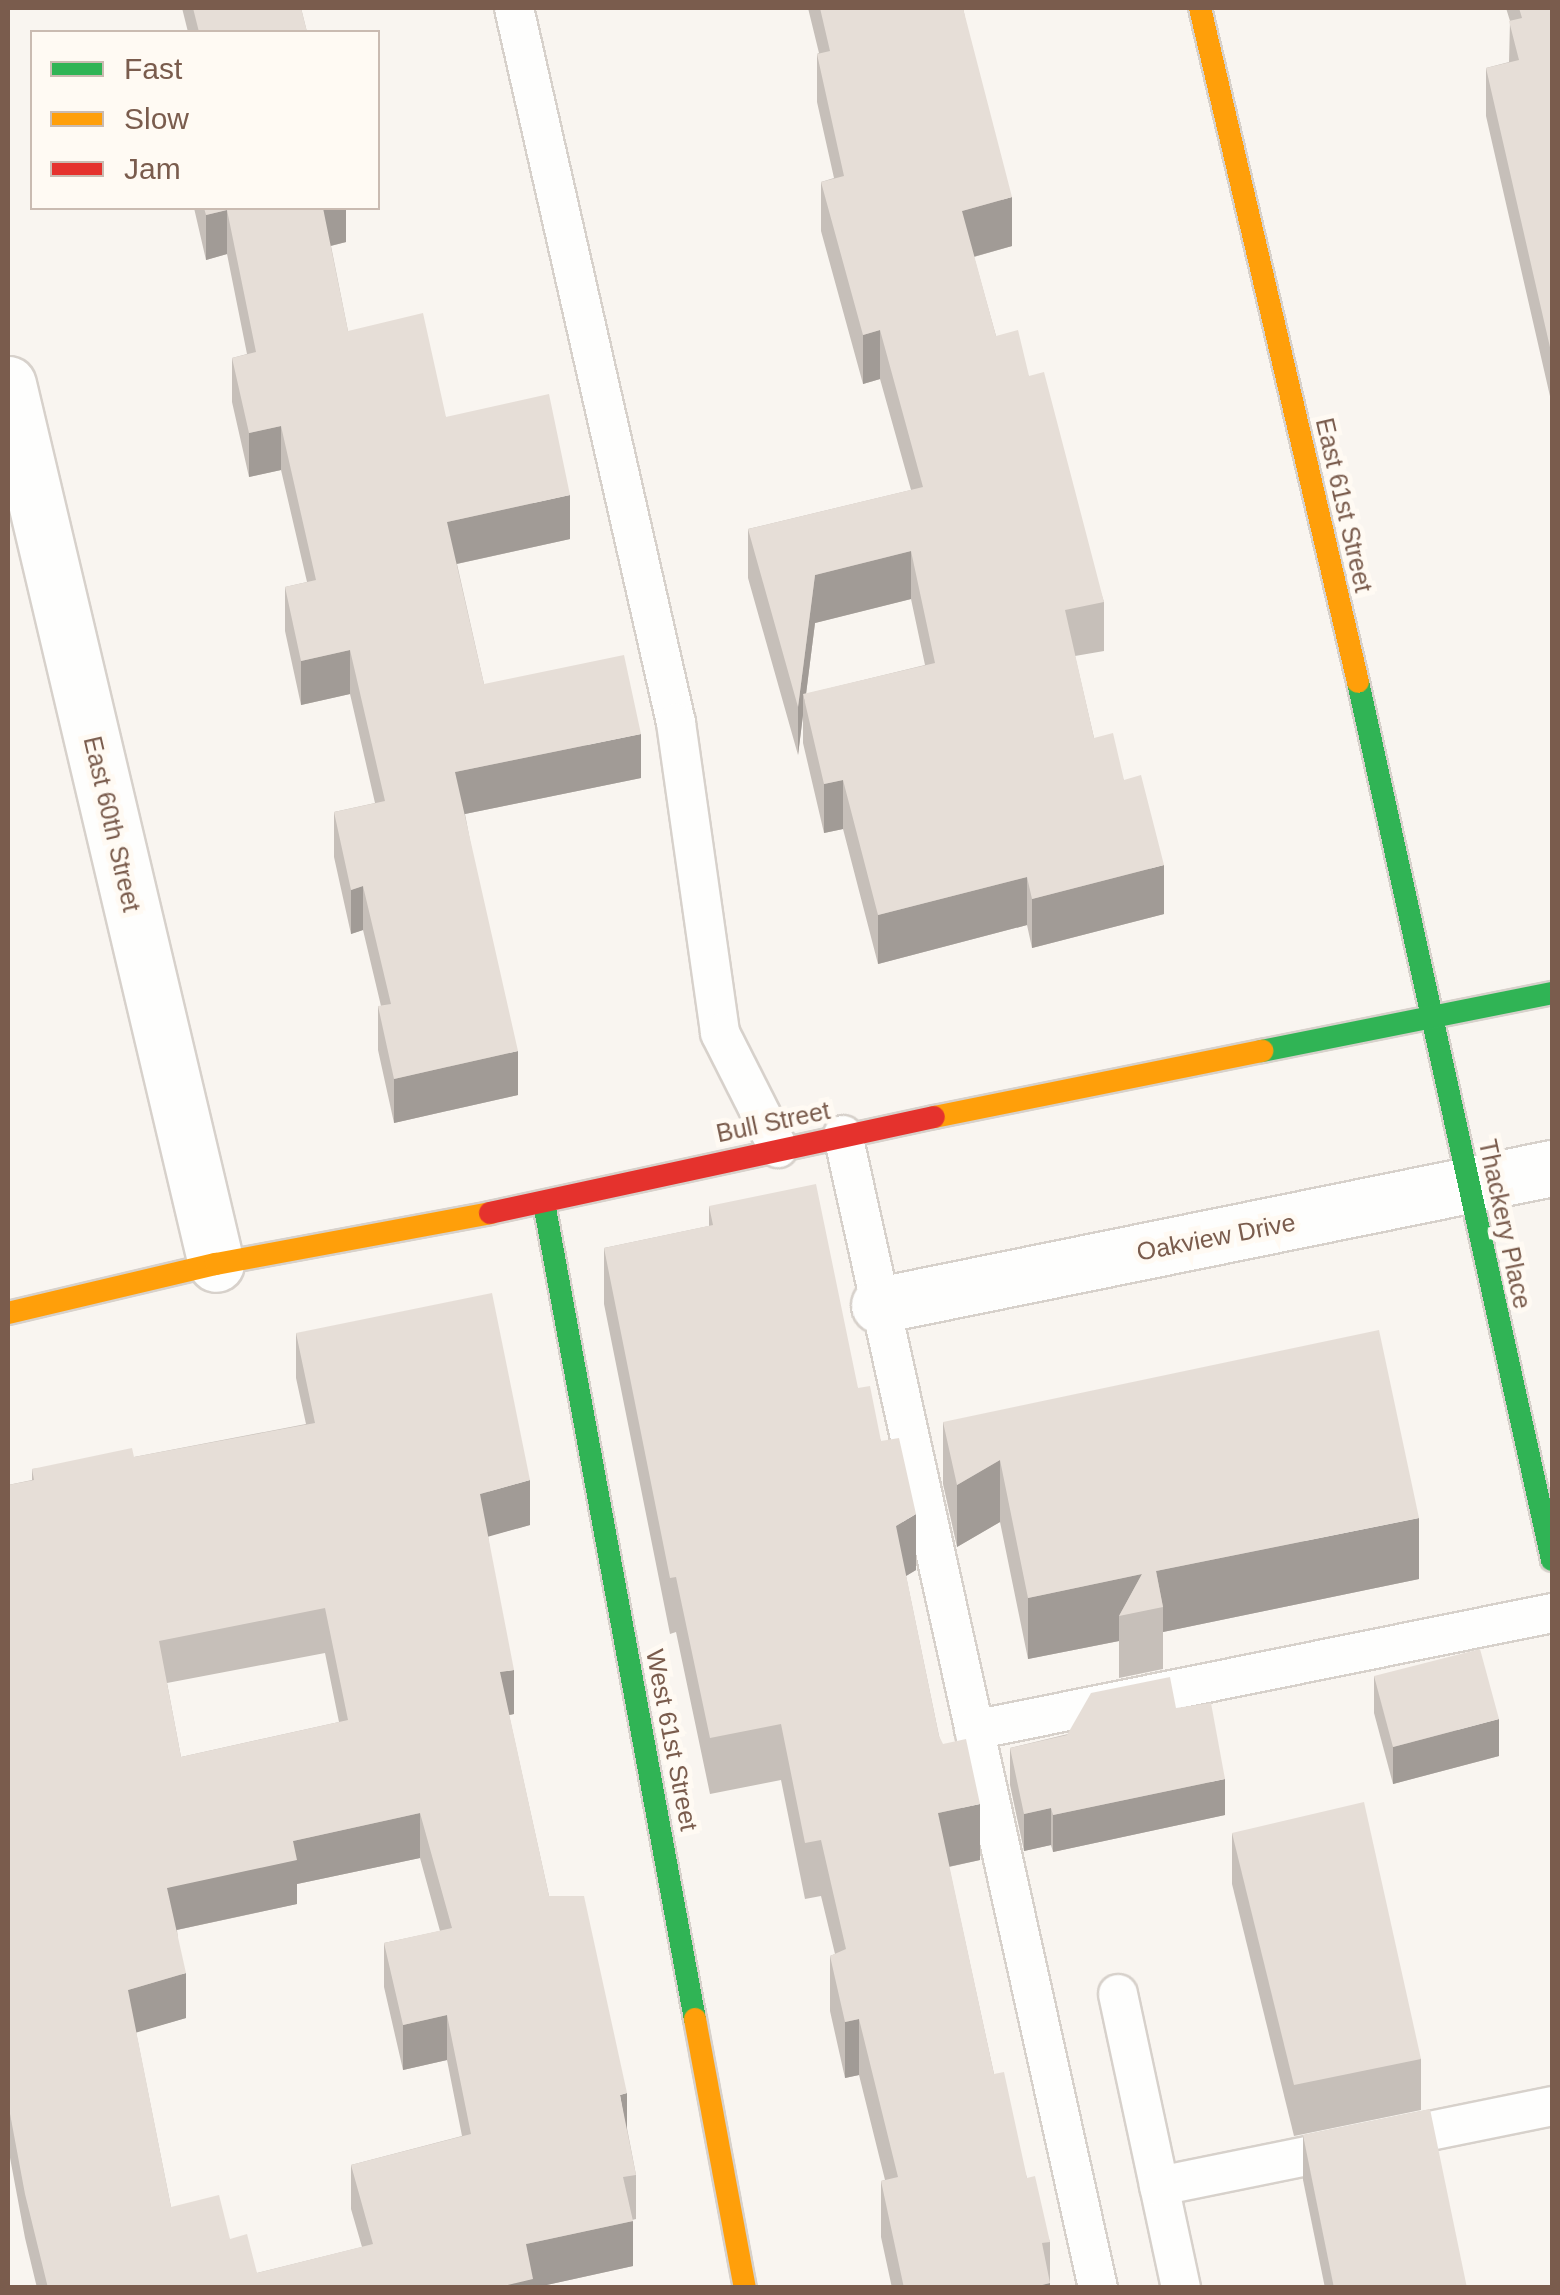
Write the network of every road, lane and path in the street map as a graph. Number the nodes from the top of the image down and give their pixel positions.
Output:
1 (514, 8) edge
2 (1200, 8) edge
3 (8, 384) edge
4 (1552, 994) edge
5 (1436, 1016) junction
6 (843, 1135) junction
7 (778, 1148) junction
8 (1552, 1168) edge
9 (1468, 1186) junction
10 (544, 1203) junction
11 (216, 1264) junction
12 (879, 1305) junction
13 (8, 1313) edge
14 (1552, 1560) edge
15 (1552, 1613) edge
16 (974, 1730) junction
17 (1118, 1994) dead end
18 (1552, 2106) edge
19 (1159, 2186) junction
20 (746, 2288) edge
21 (1098, 2288) edge
22 (1181, 2288) edge

1 - 7 lane
2 - 5 street, East 61st Street
3 - 11 street, East 60th Street
4 - 5 street, Bull Street
5 - 6 street, Bull Street
5 - 9 street, Thackery Place
6 - 7 street, Bull Street
6 - 12 lane
7 - 10 street, Bull Street
8 - 9 street, Oakview Drive
9 - 12 street, Oakview Drive
9 - 14 street, Thackery Place
10 - 11 street, Bull Street
10 - 20 street, West 61st Street
11 - 13 street, Bull Street
12 - 16 lane
15 - 16 lane
16 - 21 lane
17 - 19 lane
18 - 19 lane
19 - 22 lane

